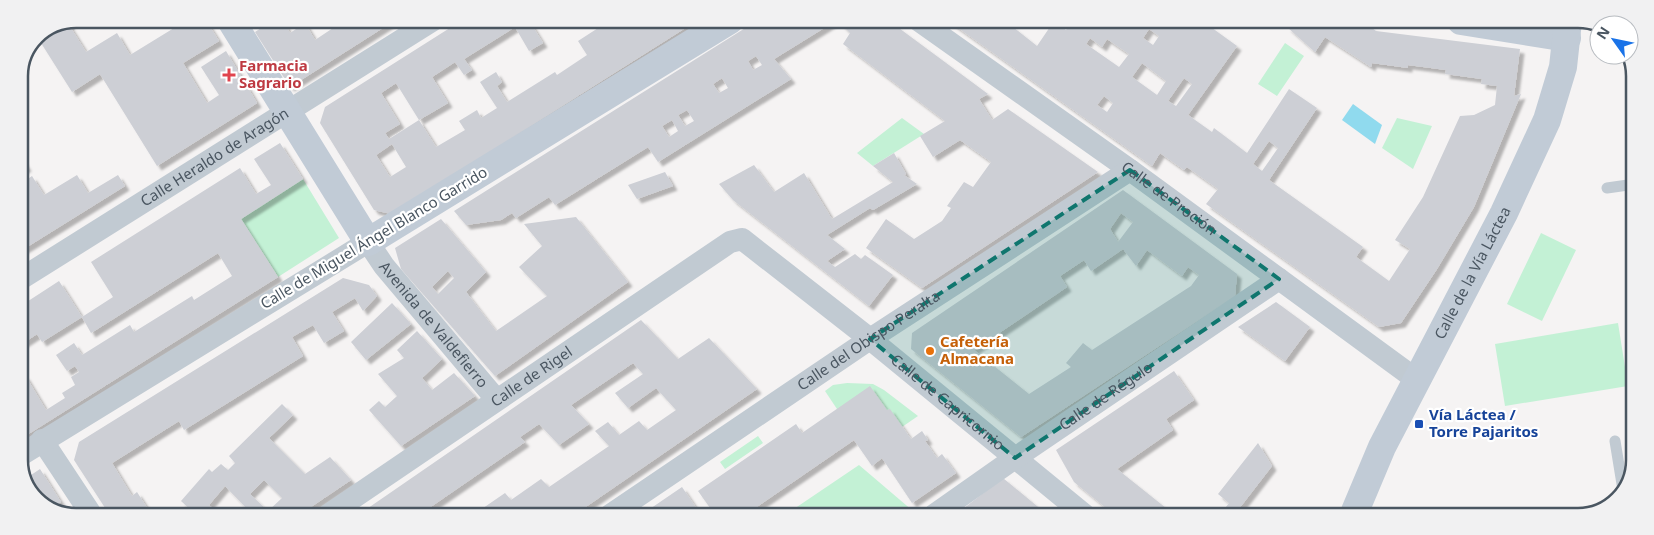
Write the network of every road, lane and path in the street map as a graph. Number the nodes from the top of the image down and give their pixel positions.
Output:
1 (236, 28) edge
2 (421, 28) edge
3 (717, 28) edge
4 (929, 28) edge
5 (1543, 28) edge
6 (1567, 30) edge
7 (288, 112) junction
8 (1130, 170) junction
9 (1626, 185) edge
10 (1607, 188) dead end
11 (736, 240) joint
12 (368, 242) junction
13 (28, 274) edge
14 (1279, 279) junction
15 (870, 339) junction
16 (1417, 380) junction
17 (496, 399) junction
18 (42, 440) junction
19 (1615, 441) dead end
20 (28, 450) edge
21 (1015, 458) junction
22 (1621, 480) edge
23 (87, 508) edge
24 (338, 508) edge
25 (620, 508) edge
26 (944, 508) edge
27 (1076, 508) edge
28 (1356, 508) edge

1 - 7 street, Avenida de Valdefierro
2 - 7 street, Calle Heraldo de Aragón
3 - 12 street, Calle de Miguel Ángel Blanco Garrido
4 - 8 street, Calle de Proción
5 - 6 street
6 - 16 street, Calle de la Vía Láctea
7 - 12 street, Avenida de Valdefierro
7 - 13 street, Calle Heraldo de Aragón
8 - 14 street, Calle de Proción
8 - 15 street, Calle del Obispo Peralta
9 - 10 lane
11 - 15 street, Calle de Capricornio
11 - 17 street, Calle de Rigel
12 - 17 street, Avenida de Valdefierro
12 - 18 street, Calle de Miguel Ángel Blanco Garrido
14 - 16 street, Calle de Proción
14 - 21 street, Calle de Régulo
15 - 21 street, Calle de Capricornio
15 - 25 street, Calle del Obispo Peralta
16 - 28 street, Calle de la Vía Láctea
17 - 24 street, Calle de Rigel
18 - 20 street, Calle de Miguel Ángel Blanco Garrido
18 - 23 street
19 - 22 lane
21 - 26 street, Calle de Régulo
21 - 27 street, Calle de Capricornio

